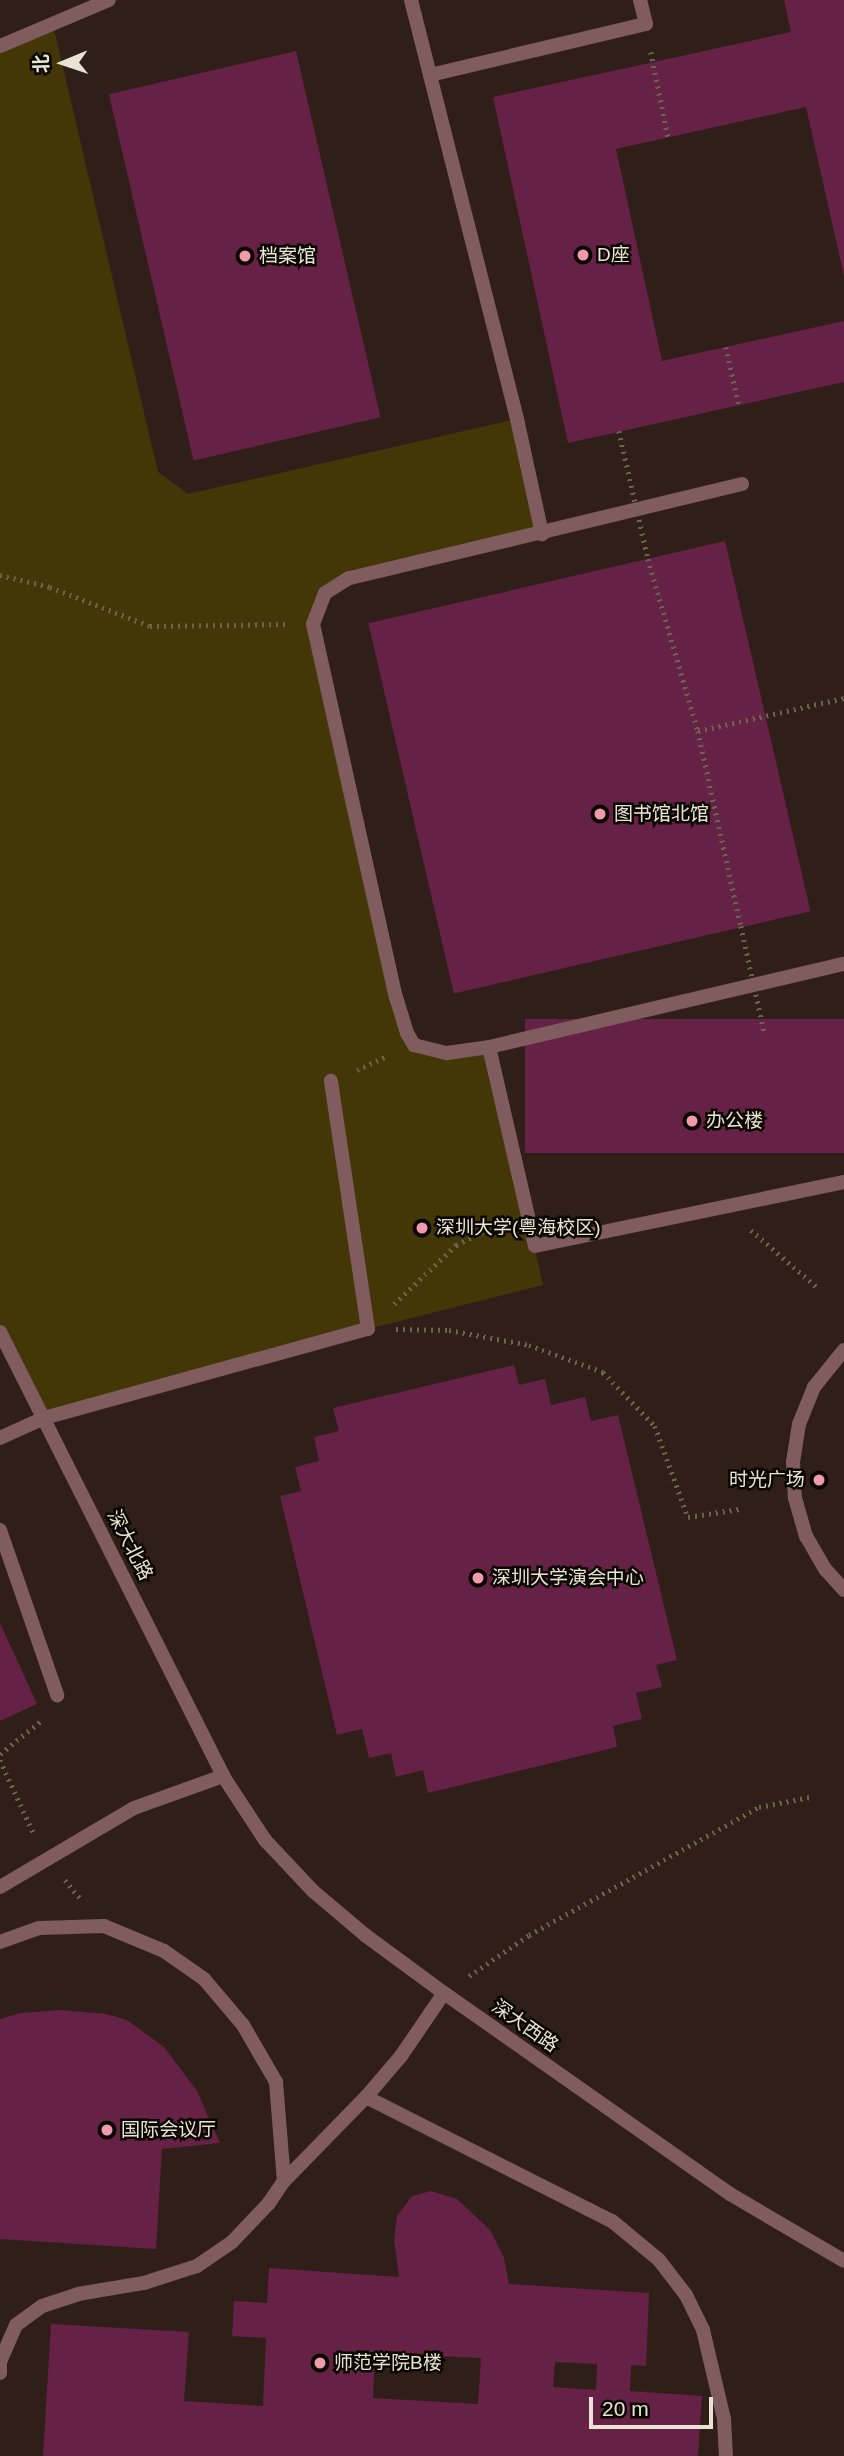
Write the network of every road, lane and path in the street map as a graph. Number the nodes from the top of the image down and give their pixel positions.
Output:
1 (109, 0) edge
2 (411, 0) edge
3 (640, 0) edge
4 (646, 24) junction
5 (0, 46) edge
6 (430, 75) junction
7 (668, 137) dead end
8 (726, 347) dead end
9 (738, 405) dead end
10 (619, 431) dead end
11 (742, 484) dead end
12 (542, 534) junction
13 (0, 575) edge
14 (313, 624) junction
15 (844, 698) edge
16 (698, 731) junction
17 (844, 964) edge
18 (765, 1035) dead end
19 (414, 1045) junction
20 (489, 1047) junction
21 (331, 1081) joint
22 (844, 1182) edge
23 (725, 1207) junction
24 (527, 1209) junction
25 (819, 1289) dead end
26 (368, 1329) junction
27 (0, 1332) edge
28 (844, 1350) edge
29 (44, 1418) junction
30 (0, 1438) edge
31 (739, 1509) dead end
32 (0, 1530) edge
33 (844, 1590) edge
34 (57, 1695) joint
35 (0, 1754) edge
36 (0, 1760) edge
37 (223, 1776) junction
38 (810, 1797) dead end
39 (45, 1858) junction
40 (0, 1887) edge
41 (104, 1926) junction
42 (0, 1942) edge
43 (444, 1993) junction
44 (366, 2097) junction
45 (284, 2181) junction
46 (844, 2261) edge
47 (0, 2373) edge
48 (726, 2456) edge

1 - 5 street
2 - 6 street
3 - 4 street
4 - 6 street
4 - 7 path
6 - 12 street
8 - 9 path
10 - 16 path, bridge
11 - 12 street
12 - 14 street
13 - 14 path
14 - 19 street
15 - 16 path
16 - 18 path, bridge
17 - 20 street
19 - 20 street
19 - 21 path
20 - 24 street
21 - 26 street
22 - 23 street
23 - 24 street
23 - 25 path
24 - 26 path
26 - 29 street
26 - 31 path
27 - 29 street, 深大北路
28 - 33 street
29 - 30 street
29 - 37 street, 深大北路
32 - 34 street
34 - 35 path
36 - 39 path
37 - 39 street
37 - 43 street, 深大西路
38 - 43 path
39 - 40 street
39 - 41 path
41 - 42 street
41 - 45 street
43 - 44 street
43 - 46 street, 深大西路
44 - 45 street
44 - 48 street
45 - 47 street

